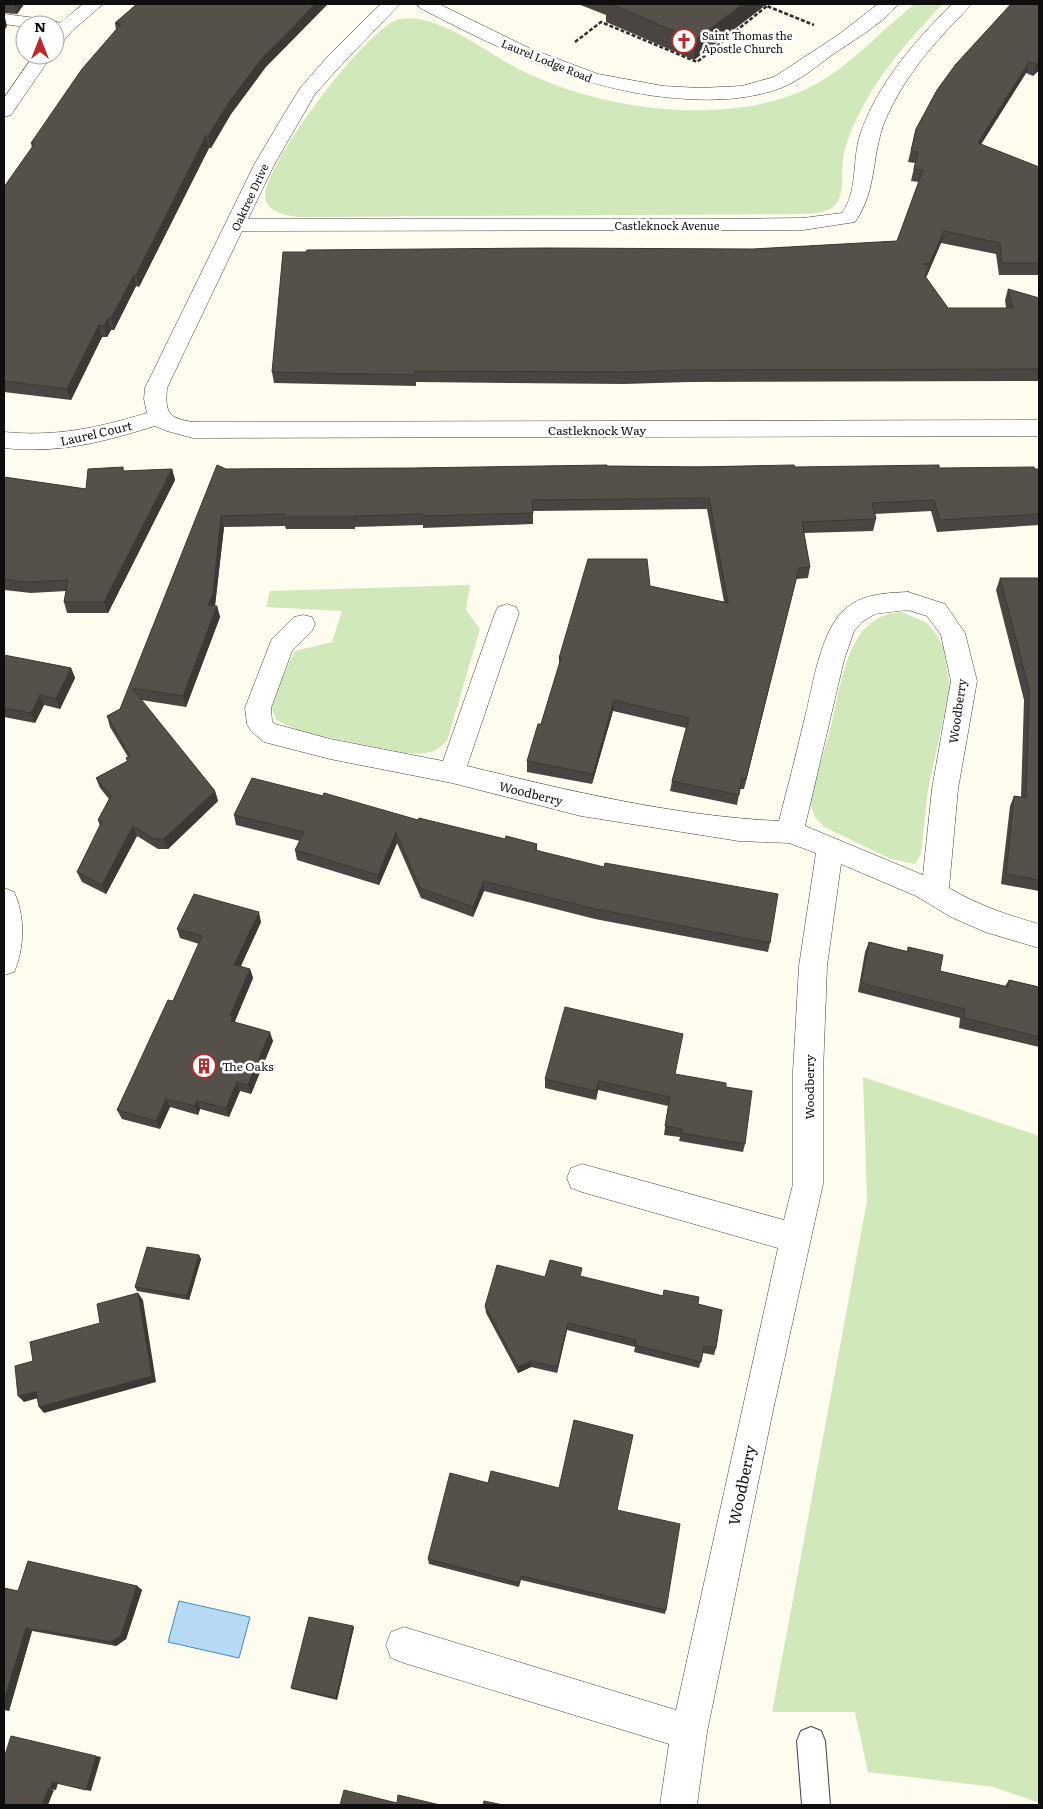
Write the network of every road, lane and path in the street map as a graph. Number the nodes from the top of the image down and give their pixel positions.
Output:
1 (94, 4) edge
2 (391, 4) edge
3 (426, 4) edge
4 (762, 4) edge
5 (889, 4) edge
6 (962, 4) edge
7 (767, 6) junction
8 (65, 24) edge
9 (818, 27) dead end
10 (568, 47) dead end
11 (36, 65) edge
12 (4, 111) edge
13 (236, 225) junction
14 (158, 417) junction
15 (1039, 428) edge
16 (4, 440) edge
17 (507, 614) dead end
18 (303, 624) dead end
19 (452, 773) junction
20 (790, 832) junction
21 (830, 847) junction
22 (935, 893) junction
23 (4, 900) edge
24 (1039, 936) edge
25 (4, 962) edge
26 (582, 1178) dead end
27 (796, 1238) junction
28 (404, 1645) dead end
29 (689, 1732) junction
30 (812, 1741) dead end
31 (678, 1805) edge
32 (816, 1805) edge

1 - 8 street
2 - 13 street, Oaktree Drive
3 - 5 street, Laurel Lodge Road
4 - 7 path
6 - 13 street, Castleknock Avenue
7 - 9 path
7 - 10 path
11 - 12 street
13 - 14 street, Oaktree Drive
14 - 15 street, Castleknock Way
14 - 16 street, Laurel Court
17 - 19 street
18 - 19 street, Woodberry
19 - 20 street, Woodberry
20 - 21 street, Woodberry
20 - 22 street, Woodberry
21 - 22 street, Woodberry
21 - 27 street, Woodberry
22 - 24 street, Woodberry
23 - 25 street
26 - 27 street
27 - 29 street, Woodberry
28 - 29 street
29 - 31 street, Woodberry
30 - 32 lane

